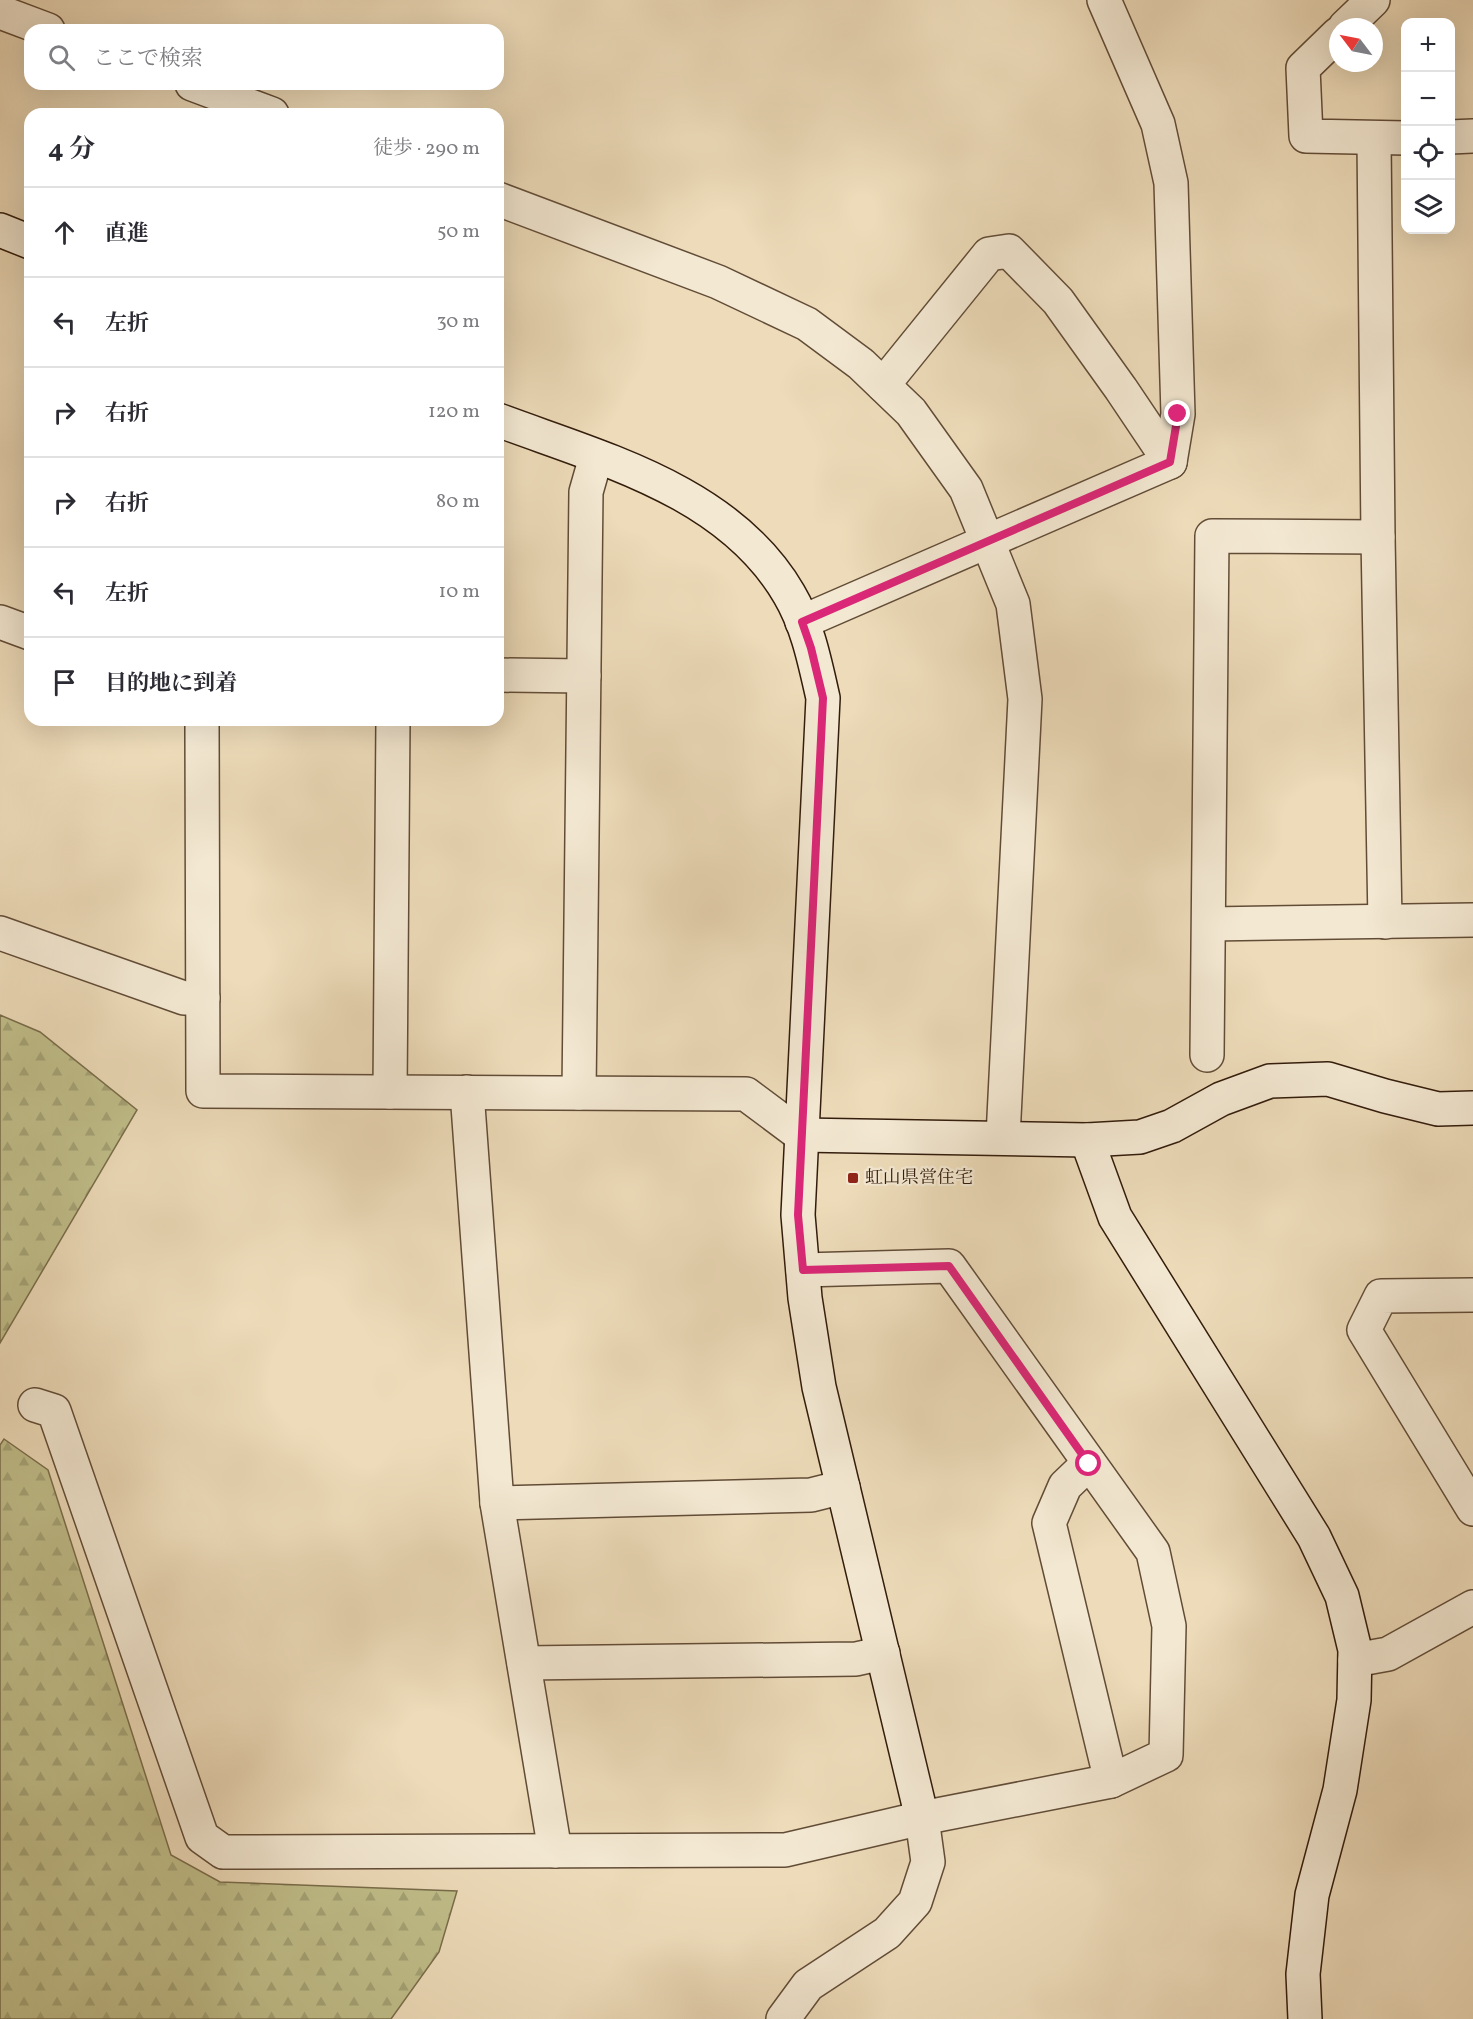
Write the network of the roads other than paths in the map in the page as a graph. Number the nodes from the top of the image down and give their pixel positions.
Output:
1 (1104, 0) edge
2 (1373, 0) edge
3 (0, 12) edge
4 (1354, 18) edge
5 (32, 24) edge
6 (1329, 43) edge
7 (208, 90) edge
8 (256, 108) edge
9 (1473, 136) edge
10 (1455, 137) edge
11 (1390, 138) edge
12 (504, 201) edge
13 (0, 231) edge
14 (24, 240) edge
15 (883, 385) junction
16 (504, 422) edge
17 (596, 457) junction
18 (1170, 462) junction
19 (1378, 537) junction
20 (987, 542) junction
21 (0, 622) edge
22 (802, 622) junction
23 (24, 631) edge
24 (504, 675) edge
25 (584, 676) junction
26 (202, 726) edge
27 (393, 726) edge
28 (1473, 921) edge
29 (1385, 922) junction
30 (1209, 924) junction
31 (0, 933) edge
32 (203, 998) junction
33 (1207, 1055) dead end
34 (390, 1092) junction
35 (467, 1092) junction
36 (579, 1093) junction
37 (1473, 1108) edge
38 (801, 1135) junction
39 (1003, 1137) junction
40 (1087, 1140) junction
41 (803, 1270) junction
42 (1473, 1295) edge
43 (35, 1405) dead end
44 (1089, 1464) junction
45 (843, 1487) junction
46 (497, 1503) junction
47 (1473, 1509) edge
48 (1473, 1607) edge
49 (883, 1653) junction
50 (1355, 1660) junction
51 (524, 1663) junction
52 (1111, 1782) junction
53 (922, 1818) junction
54 (555, 1851) junction
55 (783, 2019) edge
56 (1305, 2019) edge

1 - 18 street
2 - 4 street
3 - 5 street
6 - 11 street
7 - 8 street
9 - 10 street
11 - 19 street
12 - 15 street
13 - 14 street
15 - 18 street
15 - 20 street
16 - 17 street
17 - 22 street
17 - 25 street
18 - 20 street
19 - 29 street
19 - 30 street
20 - 22 street
20 - 39 street
21 - 23 street
22 - 38 street
24 - 25 street
25 - 36 street
26 - 32 street
27 - 34 street
28 - 29 street
29 - 30 street
30 - 33 street
31 - 32 street
32 - 34 street
34 - 35 street
35 - 36 street
35 - 46 street
36 - 38 street
37 - 40 street
38 - 39 street
38 - 41 street
39 - 40 street
40 - 50 street
41 - 44 street
41 - 45 street
42 - 47 street
43 - 54 street
44 - 52 street
44 - 52 street
45 - 46 street
45 - 49 street
46 - 51 street
48 - 50 street
49 - 51 street
49 - 53 street
50 - 56 street
51 - 54 street
52 - 53 street
53 - 54 street
53 - 55 street

